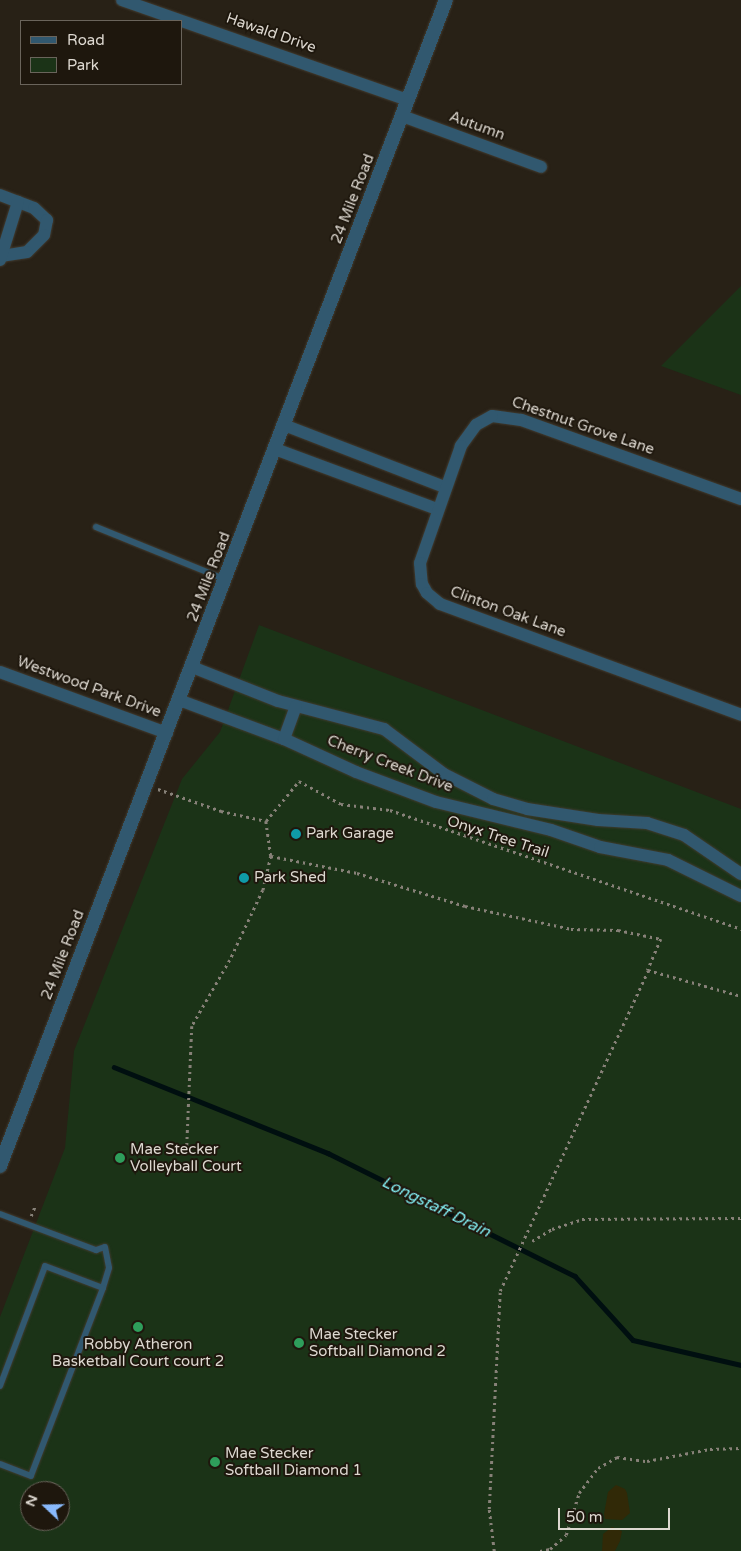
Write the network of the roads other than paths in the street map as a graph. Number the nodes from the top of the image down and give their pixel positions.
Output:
1 (122, 0) edge
2 (446, 0) edge
3 (179, 20) edge
4 (182, 21) edge
5 (408, 100) junction
6 (402, 116) junction
7 (541, 167) dead end
8 (0, 195) edge
9 (18, 202) junction
10 (1, 258) edge
11 (284, 425) junction
12 (275, 449) junction
13 (446, 487) junction
14 (741, 499) edge
15 (437, 510) junction
16 (96, 527) dead end
17 (226, 579) junction
18 (192, 667) junction
19 (0, 672) edge
20 (179, 700) junction
21 (296, 706) junction
22 (741, 715) edge
23 (166, 733) junction
24 (284, 739) junction
25 (520, 806) junction
26 (515, 821) junction
27 (741, 874) edge
28 (741, 896) edge
29 (0, 1166) edge
30 (0, 1214) edge
31 (103, 1288) junction
32 (0, 1386) edge
33 (0, 1464) edge

1 - 3 street, Hawald Drive
2 - 5 street, 24 Mile Road
4 - 5 street, Hawald Drive
5 - 6 street, 24 Mile Road
6 - 7 street, Autumn
6 - 11 street, 24 Mile Road
8 - 9 street
9 - 10 street
9 - 10 street
11 - 12 street, 24 Mile Road
11 - 13 street
12 - 15 street
12 - 17 street, 24 Mile Road
13 - 14 street, Chestnut Grove Lane
13 - 15 street, Chestnut Grove Lane
15 - 22 street, Clinton Oak Lane
16 - 17 lane
17 - 18 street, 24 Mile Road
18 - 20 street, 24 Mile Road
18 - 21 street, Cherry Creek Drive
19 - 23 street, Westwood Park Drive
20 - 23 street, 24 Mile Road
20 - 24 street, Cherry Creek Drive
21 - 24 street
21 - 25 street, Cherry Creek Drive
23 - 29 street, 24 Mile Road
24 - 26 street, Cherry Creek Drive
25 - 26 street
25 - 27 street, Cherry Creek Drive
26 - 28 street, Cherry Creek Drive
30 - 31 lane
31 - 32 lane
31 - 33 lane

